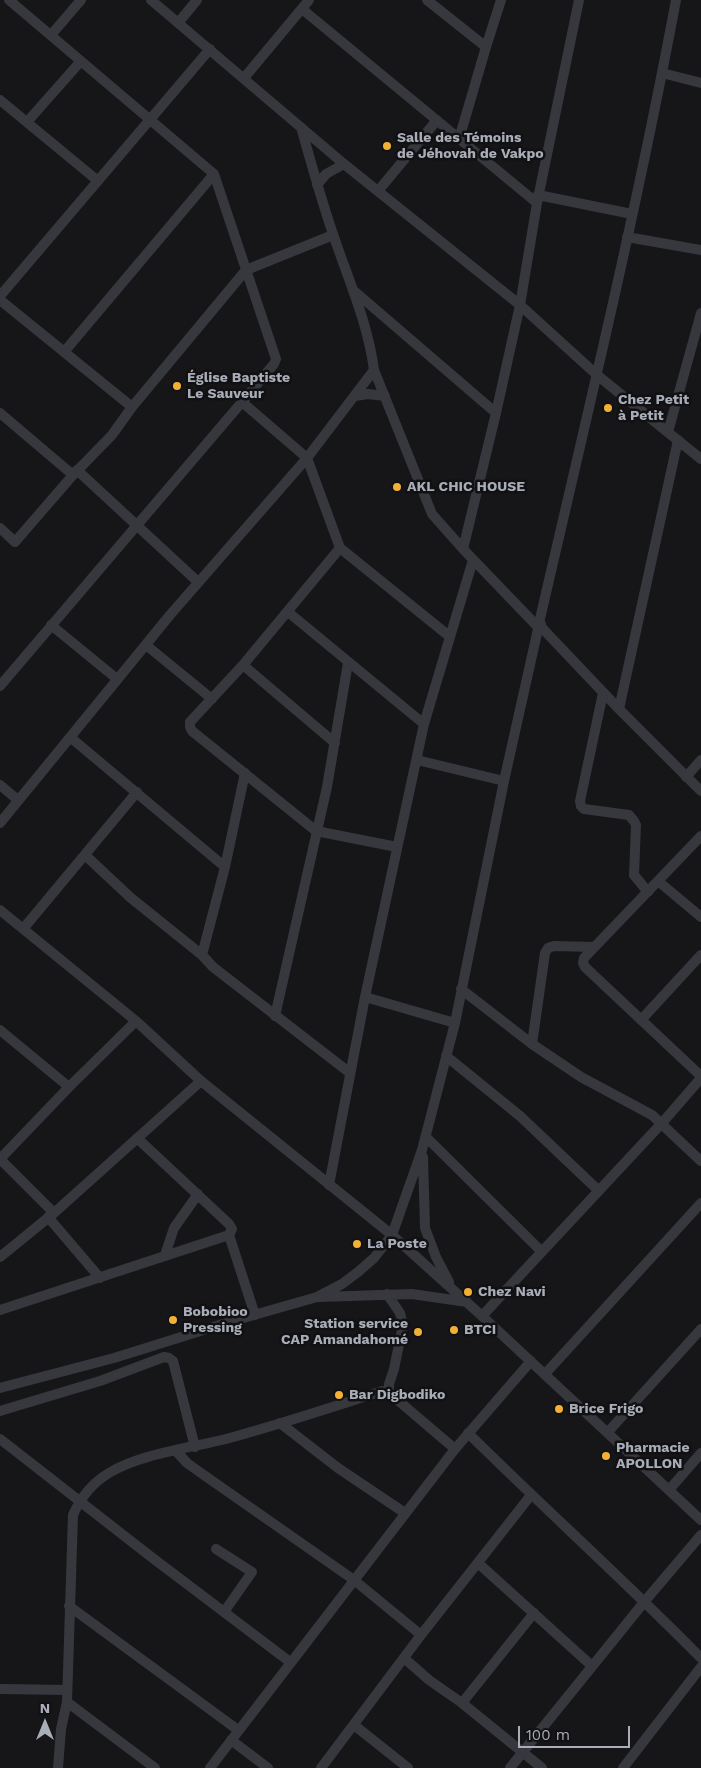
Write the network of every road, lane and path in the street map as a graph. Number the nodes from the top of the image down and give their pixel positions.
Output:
1 (10, 0) edge
2 (82, 0) edge
3 (151, 0) edge
4 (197, 0) edge
5 (309, 0) edge
6 (427, 0) edge
7 (501, 0) edge
8 (568, 0) edge
9 (676, 0) edge
10 (579, 4) edge
11 (302, 9) junction
12 (178, 23) junction
13 (51, 35) junction
14 (486, 47) junction
15 (210, 49) junction
16 (81, 61) junction
17 (662, 73) junction
18 (244, 78) junction
19 (701, 83) edge
20 (0, 100) edge
21 (150, 119) junction
22 (437, 120) junction
23 (27, 122) junction
24 (301, 127) junction
25 (459, 138) junction
26 (344, 164) junction
27 (214, 174) junction
28 (98, 181) junction
29 (317, 185) junction
30 (378, 191) junction
31 (537, 199) junction
32 (632, 214) junction
33 (333, 235) junction
34 (627, 237) junction
35 (701, 250) edge
36 (246, 270) junction
37 (353, 289) junction
38 (0, 296) edge
39 (0, 300) edge
40 (520, 305) junction
41 (701, 313) edge
42 (698, 340) edge
43 (64, 352) junction
44 (374, 370) junction
45 (597, 375) junction
46 (356, 396) junction
47 (385, 396) junction
48 (242, 402) junction
49 (132, 407) junction
50 (0, 412) edge
51 (496, 413) junction
52 (668, 432) junction
53 (678, 440) junction
54 (306, 458) junction
55 (701, 459) edge
56 (75, 473) junction
57 (137, 524) junction
58 (0, 528) edge
59 (340, 548) junction
60 (462, 549) junction
61 (473, 560) junction
62 (198, 582) junction
63 (288, 612) junction
64 (52, 625) junction
65 (539, 626) junction
66 (449, 636) junction
67 (146, 644) junction
68 (348, 663) junction
69 (243, 665) junction
70 (117, 679) junction
71 (0, 686) edge
72 (603, 693) junction
73 (212, 698) junction
74 (619, 709) junction
75 (424, 724) junction
76 (70, 737) junction
77 (335, 743) junction
78 (417, 760) junction
79 (701, 760) edge
80 (245, 773) junction
81 (686, 777) junction
82 (504, 780) junction
83 (0, 784) edge
84 (701, 791) edge
85 (137, 792) junction
86 (18, 800) junction
87 (0, 823) edge
88 (316, 831) junction
89 (701, 836) edge
90 (397, 847) junction
91 (85, 855) junction
92 (225, 867) junction
93 (658, 881) junction
94 (648, 892) junction
95 (0, 910) edge
96 (701, 917) edge
97 (23, 929) junction
98 (595, 947) junction
99 (202, 955) junction
100 (701, 955) edge
101 (461, 989) junction
102 (365, 997) junction
103 (275, 1016) junction
104 (641, 1020) junction
105 (136, 1021) junction
106 (455, 1023) junction
107 (0, 1031) edge
108 (532, 1044) junction
109 (446, 1056) junction
110 (350, 1074) junction
111 (701, 1077) edge
112 (201, 1081) junction
113 (69, 1087) junction
114 (662, 1124) junction
115 (426, 1137) junction
116 (137, 1138) junction
117 (422, 1150) junction
118 (0, 1159) edge
119 (701, 1161) edge
120 (329, 1185) junction
121 (599, 1191) junction
122 (198, 1194) junction
123 (701, 1203) edge
124 (51, 1215) junction
125 (229, 1235) junction
126 (392, 1235) junction
127 (542, 1252) junction
128 (166, 1255) junction
129 (0, 1256) edge
130 (100, 1278) junction
131 (454, 1290) junction
132 (387, 1294) junction
133 (316, 1297) junction
134 (468, 1302) junction
135 (0, 1310) edge
136 (255, 1315) junction
137 (482, 1316) junction
138 (701, 1330) edge
139 (531, 1362) junction
140 (545, 1374) junction
141 (0, 1388) edge
142 (389, 1393) junction
143 (0, 1410) edge
144 (280, 1423) junction
145 (608, 1432) junction
146 (468, 1433) junction
147 (0, 1439) edge
148 (195, 1447) junction
149 (455, 1449) junction
150 (176, 1451) junction
151 (701, 1453) edge
152 (669, 1490) junction
153 (531, 1495) junction
154 (79, 1501) junction
155 (405, 1514) junction
156 (701, 1520) edge
157 (701, 1535) edge
158 (216, 1549) dead end
159 (478, 1563) junction
160 (354, 1580) junction
161 (645, 1600) junction
162 (69, 1606) junction
163 (224, 1612) junction
164 (534, 1613) junction
165 (421, 1635) junction
166 (404, 1658) junction
167 (701, 1658) edge
168 (290, 1662) junction
169 (592, 1666) junction
170 (701, 1667) edge
171 (0, 1689) edge
172 (67, 1690) junction
173 (67, 1702) junction
174 (462, 1703) junction
175 (354, 1725) junction
176 (238, 1730) junction
177 (231, 1740) junction
178 (522, 1752) junction
179 (58, 1768) edge
180 (155, 1768) edge
181 (210, 1768) edge
182 (268, 1768) edge
183 (321, 1768) edge
184 (408, 1768) edge
185 (510, 1768) edge
186 (542, 1768) edge
187 (623, 1768) edge

1 - 13 street
2 - 13 street
3 - 12 street
4 - 12 street
5 - 11 street
6 - 14 street
7 - 14 street
8 - 10 street
9 - 17 street
10 - 31 street
11 - 18 street
11 - 22 street
12 - 15 street
13 - 16 street
14 - 25 street
15 - 18 street
15 - 21 street
16 - 21 street
16 - 23 street
17 - 19 street
17 - 32 street
18 - 24 street
20 - 23 street
21 - 27 street
21 - 28 street
22 - 25 street
22 - 30 street
23 - 28 street
24 - 26 street
24 - 29 street
25 - 31 street
26 - 29 street
26 - 30 street
27 - 36 street
27 - 43 street
28 - 38 street
29 - 33 street
30 - 40 street
31 - 32 street
31 - 40 street
32 - 34 street
33 - 36 street
33 - 37 street
34 - 35 street
34 - 45 street
36 - 48 street
36 - 49 street
37 - 44 street
37 - 51 street
39 - 43 street
40 - 45 street
40 - 51 street
41 - 42 street
42 - 52 street
43 - 49 street
44 - 46 street
44 - 47 street
45 - 52 street
45 - 65 street
46 - 47 street
46 - 54 street
47 - 60 street
48 - 54 street
48 - 57 street
49 - 56 street
50 - 56 street
51 - 60 street
52 - 53 street
53 - 55 street
53 - 74 street
54 - 59 street
54 - 62 street
56 - 57 street
56 - 58 street
57 - 62 street
57 - 64 street
59 - 63 street
59 - 66 street
60 - 61 street
61 - 65 street
61 - 66 street
62 - 67 street
63 - 68 street
63 - 69 street
64 - 70 street
64 - 71 street
65 - 72 street
65 - 82 street
66 - 75 street
67 - 70 street
67 - 73 street
68 - 75 street
68 - 77 street
69 - 73 street
69 - 77 street
70 - 76 street
72 - 74 street
72 - 94 street
73 - 80 street
74 - 81 street
75 - 78 street
76 - 85 street
76 - 86 street
77 - 88 street
78 - 82 street
78 - 90 street
79 - 81 street
80 - 88 street
80 - 92 street
81 - 84 street
82 - 101 street
83 - 86 street
85 - 91 street
85 - 92 street
86 - 87 street
88 - 90 street
88 - 103 street
89 - 93 street
90 - 102 street
91 - 97 street
91 - 99 street
92 - 99 street
93 - 94 street
93 - 96 street
94 - 98 street
95 - 97 street
97 - 105 street
98 - 104 street
98 - 108 street
99 - 103 street
100 - 104 street
101 - 106 street
101 - 108 street
102 - 106 street
102 - 110 street
103 - 110 street
104 - 111 street
105 - 112 street
105 - 113 street
106 - 109 street
107 - 113 street
108 - 114 street
109 - 115 street
109 - 121 street
110 - 120 street
111 - 114 street
112 - 116 street
112 - 120 street
113 - 118 street
114 - 119 street
114 - 121 street
115 - 117 street
115 - 127 street
116 - 122 street
116 - 124 street
117 - 126 street
117 - 131 street
118 - 124 street
120 - 126 street
121 - 127 street
122 - 125 street
122 - 128 street
123 - 140 street
124 - 129 street
124 - 130 street
125 - 128 street
125 - 136 street
126 - 131 street
126 - 133 street
127 - 137 street
128 - 130 street
130 - 135 street
131 - 134 street
132 - 133 street
132 - 134 street
132 - 142 street
133 - 136 street
134 - 137 street
136 - 141 street
137 - 139 street
138 - 145 street
139 - 140 street
139 - 146 street
140 - 145 street
142 - 144 street
142 - 149 street
143 - 148 street
144 - 148 street
144 - 155 street
145 - 152 street
146 - 149 street
146 - 153 street
147 - 154 street
148 - 150 street
149 - 155 street
150 - 154 street
150 - 160 street
151 - 152 street
152 - 156 street
153 - 159 street
153 - 161 street
154 - 162 street
154 - 163 street
155 - 160 street
157 - 161 street
158 - 163 street
159 - 164 street
159 - 165 street
160 - 165 street
160 - 168 street
161 - 167 street
161 - 169 street
162 - 172 street
162 - 176 street
163 - 168 street
164 - 169 street
164 - 174 street
165 - 166 street
166 - 174 street
166 - 175 street
168 - 176 street
169 - 178 street
170 - 187 street
171 - 172 street
172 - 173 street
173 - 179 street
173 - 180 street
174 - 178 street
175 - 183 street
175 - 184 street
176 - 177 street
177 - 181 street
177 - 182 street
178 - 185 street
178 - 186 street

